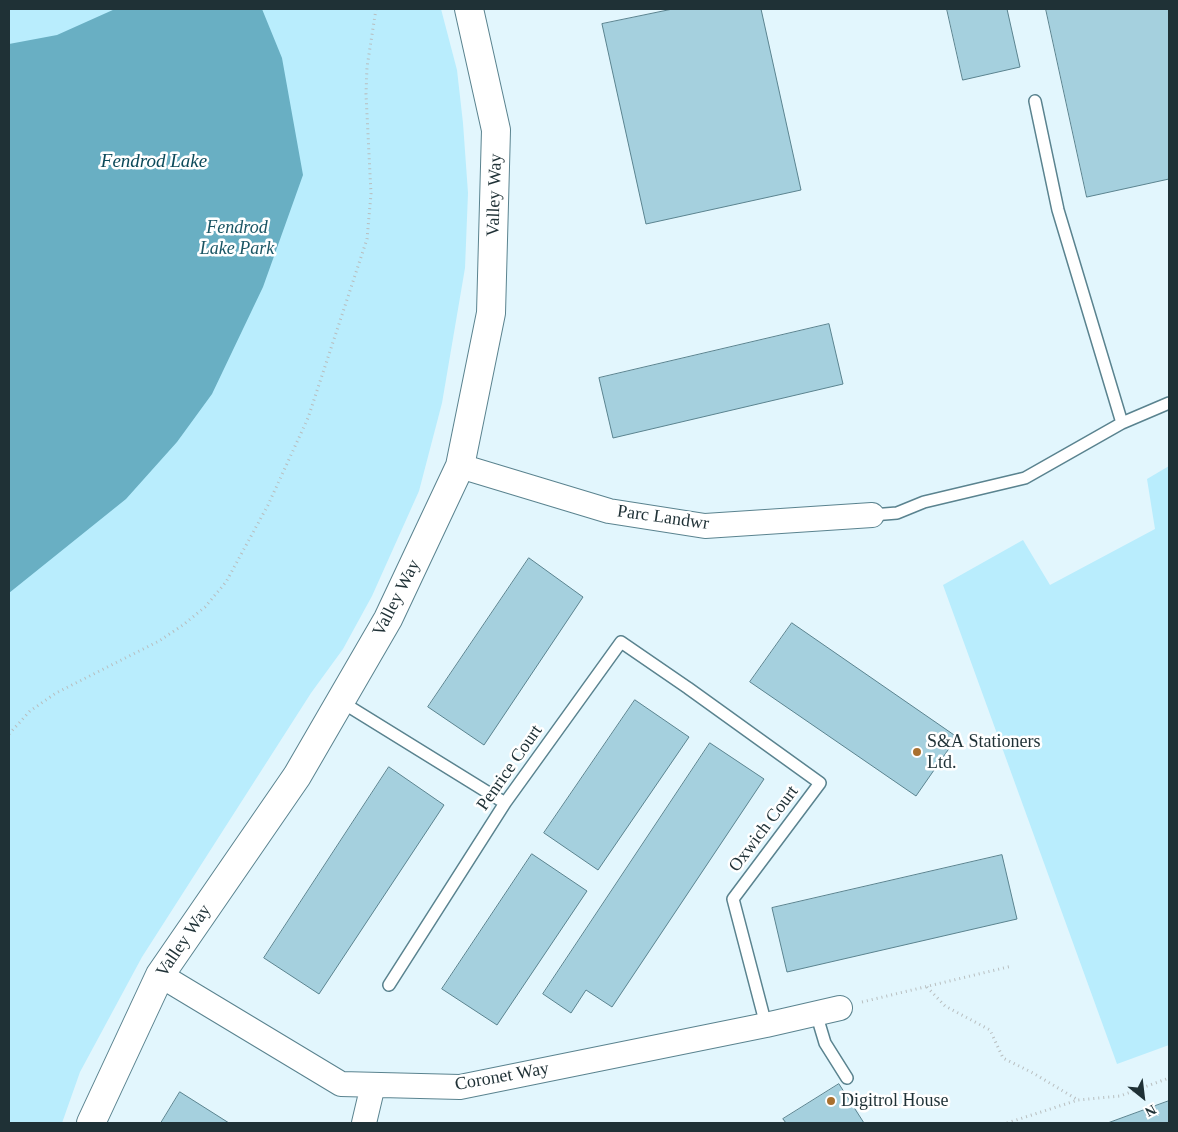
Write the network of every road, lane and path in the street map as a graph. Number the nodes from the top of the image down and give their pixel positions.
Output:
1 (376, 9) edge
2 (469, 9) edge
3 (1035, 102) dead end
4 (1169, 403) edge
5 (1122, 423) junction
6 (460, 466) junction
7 (872, 515) joint
8 (688, 688) joint
9 (340, 701) junction
10 (9, 734) edge
11 (505, 803) junction
12 (1012, 966) dead end
13 (160, 975) junction
14 (389, 985) dead end
15 (927, 987) junction
16 (840, 1008) joint
17 (816, 1013) junction
18 (766, 1024) junction
19 (847, 1078) dead end
20 (1169, 1078) edge
21 (373, 1085) junction
22 (1078, 1100) junction
23 (91, 1123) edge
24 (364, 1123) edge
25 (1007, 1123) edge

1 - 10 path
2 - 6 street, Valley Way
3 - 5 lane
4 - 5 lane
5 - 7 lane
6 - 7 street, Parc Landwr
6 - 9 street, Valley Way
8 - 11 lane, Penrice Court
8 - 18 lane, Oxwich Court
9 - 11 lane
9 - 13 street, Valley Way
11 - 14 lane, Penrice Court
12 - 15 path
13 - 21 street, Coronet Way
13 - 23 street, Valley Way
15 - 16 path
15 - 22 path
16 - 17 street, Coronet Way
17 - 18 street, Coronet Way
17 - 19 lane
18 - 21 street, Coronet Way
20 - 22 path
21 - 24 street
22 - 25 path

